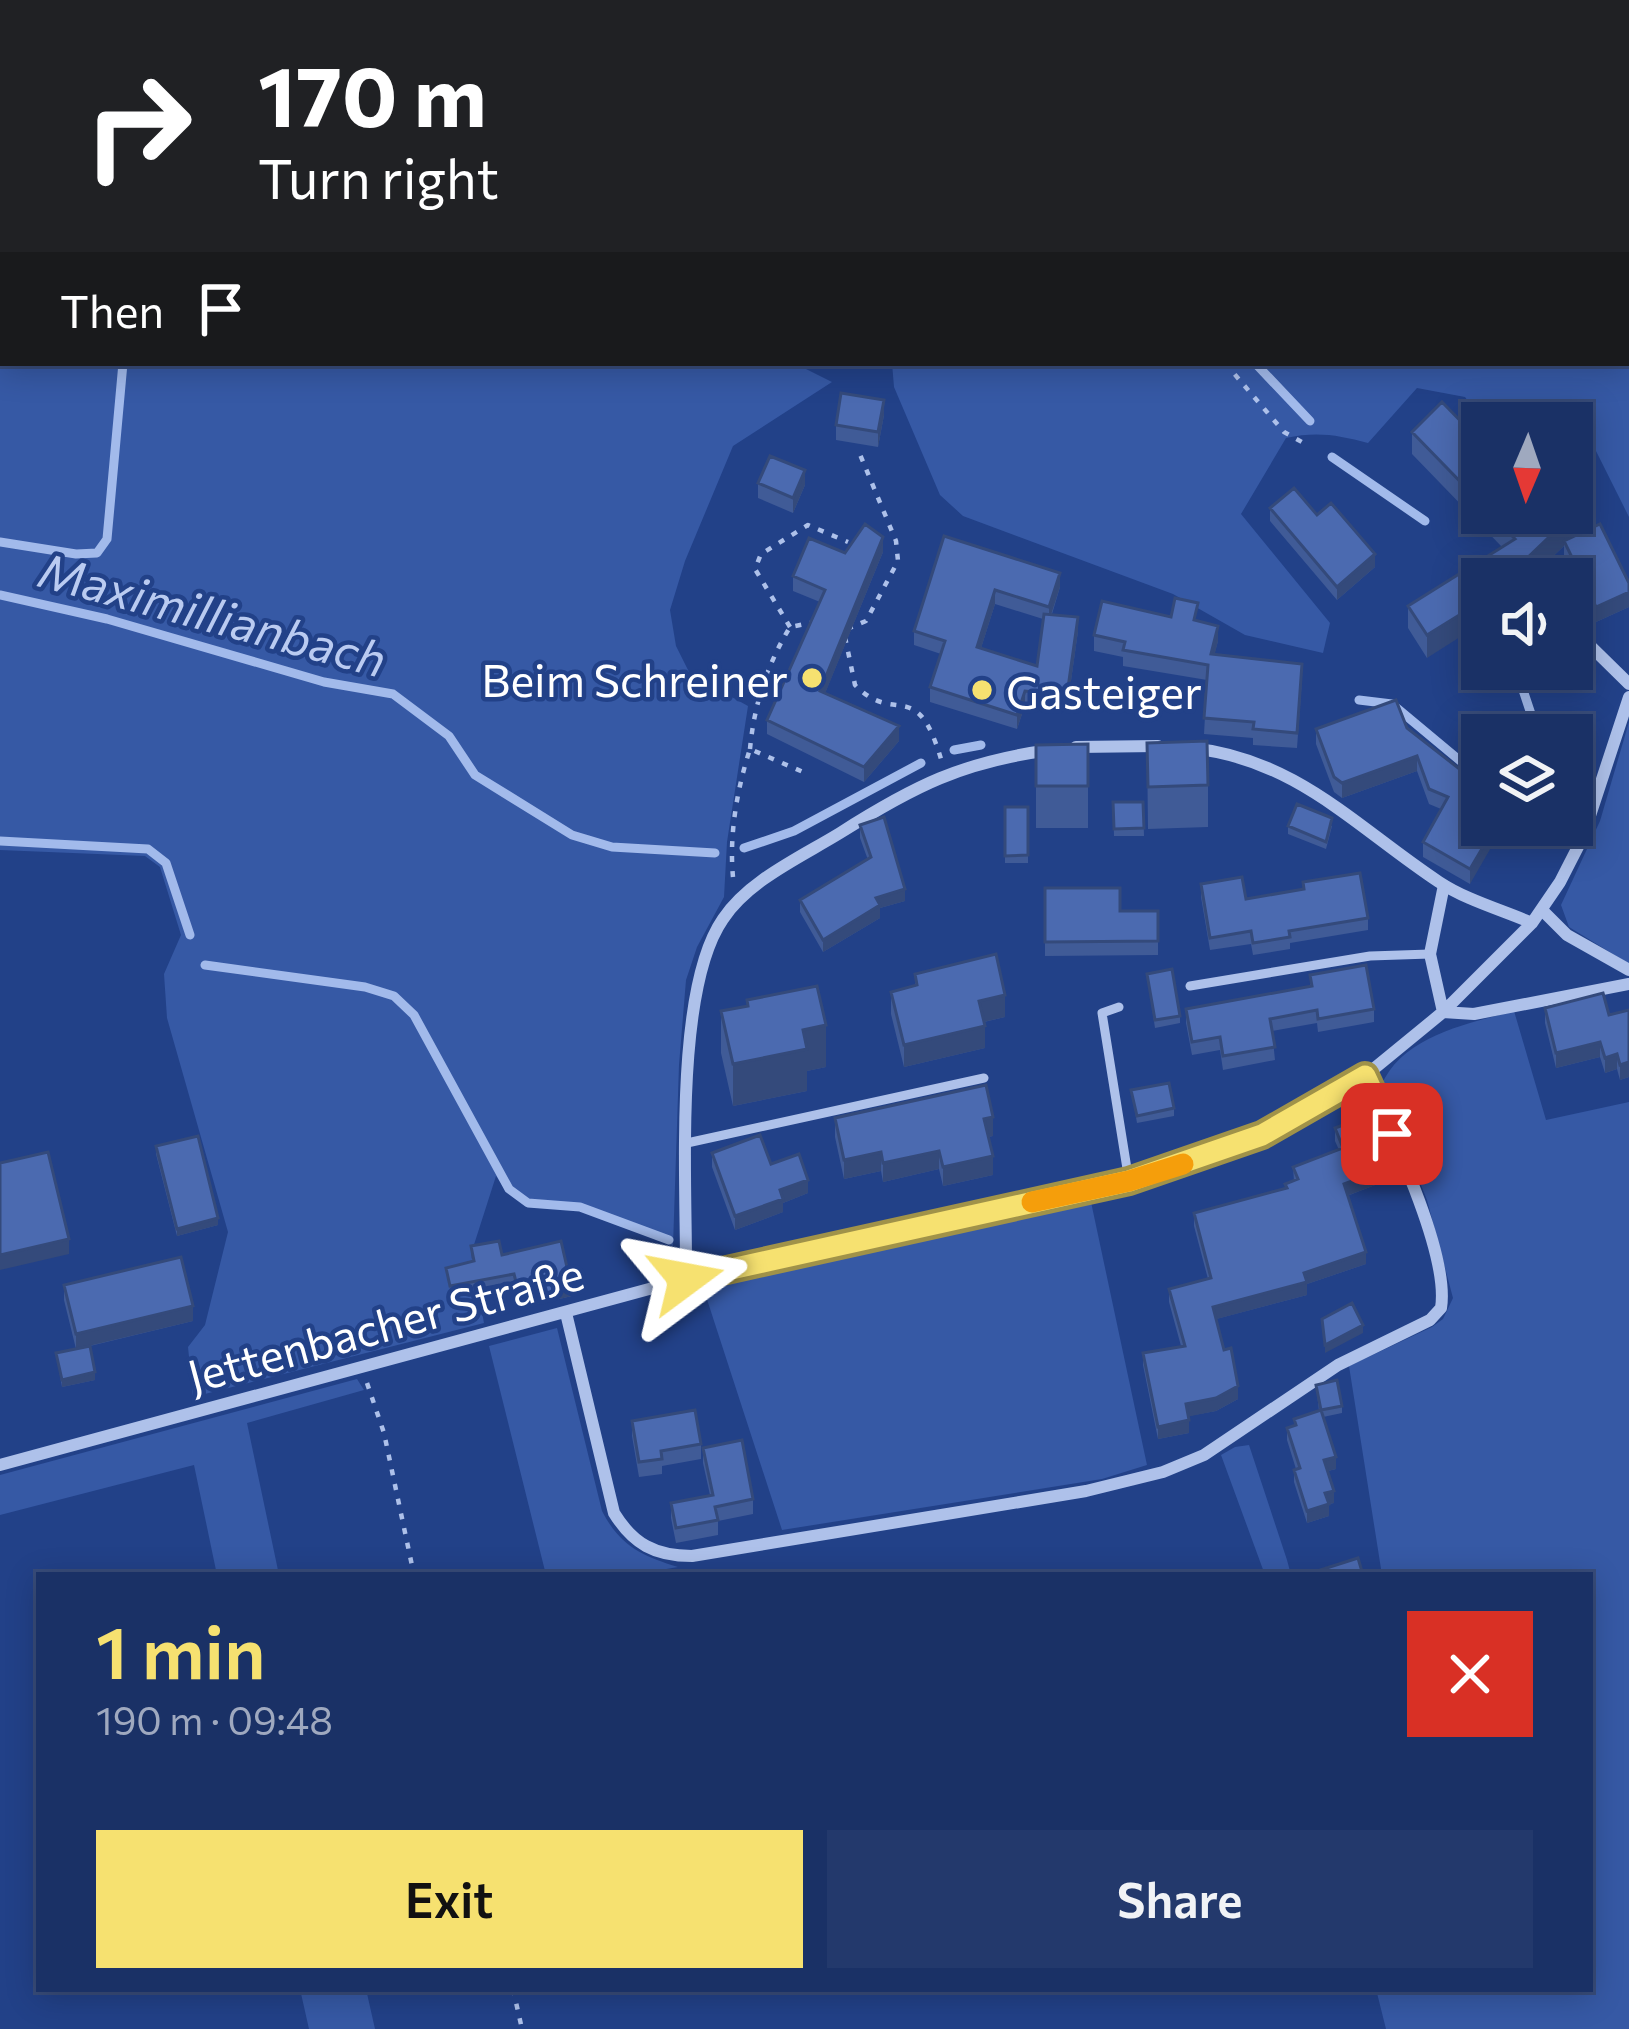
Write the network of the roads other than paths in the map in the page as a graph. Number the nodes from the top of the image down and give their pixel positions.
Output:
1 (1593, 649) edge
2 (1629, 684) edge
3 (1629, 698) edge
4 (1164, 746) edge
5 (1184, 748) edge
6 (1444, 885) junction
7 (1542, 910) junction
8 (1532, 923) junction
9 (1430, 954) junction
10 (1629, 970) edge
11 (1629, 984) edge
12 (1190, 986) dead end
13 (1119, 1006) dead end
14 (1443, 1012) junction
15 (1365, 1076) junction
16 (984, 1078) dead end
17 (687, 1144) junction
18 (1129, 1181) junction
19 (686, 1279) junction
20 (566, 1313) junction
21 (0, 1466) edge

1 - 2 street
3 - 7 street, Jettenbacher Straße
4 - 17 street
5 - 6 street
6 - 8 street
6 - 9 street
7 - 8 street, Jettenbacher Straße
7 - 10 street
8 - 14 street, Jettenbacher Straße
9 - 12 lane
9 - 14 street
11 - 14 street
13 - 18 lane
14 - 15 street, Jettenbacher Straße
15 - 18 street, Jettenbacher Straße
15 - 20 street
16 - 17 lane
17 - 19 street
18 - 19 street, Jettenbacher Straße
19 - 20 street, Jettenbacher Straße
20 - 21 street, Jettenbacher Straße

